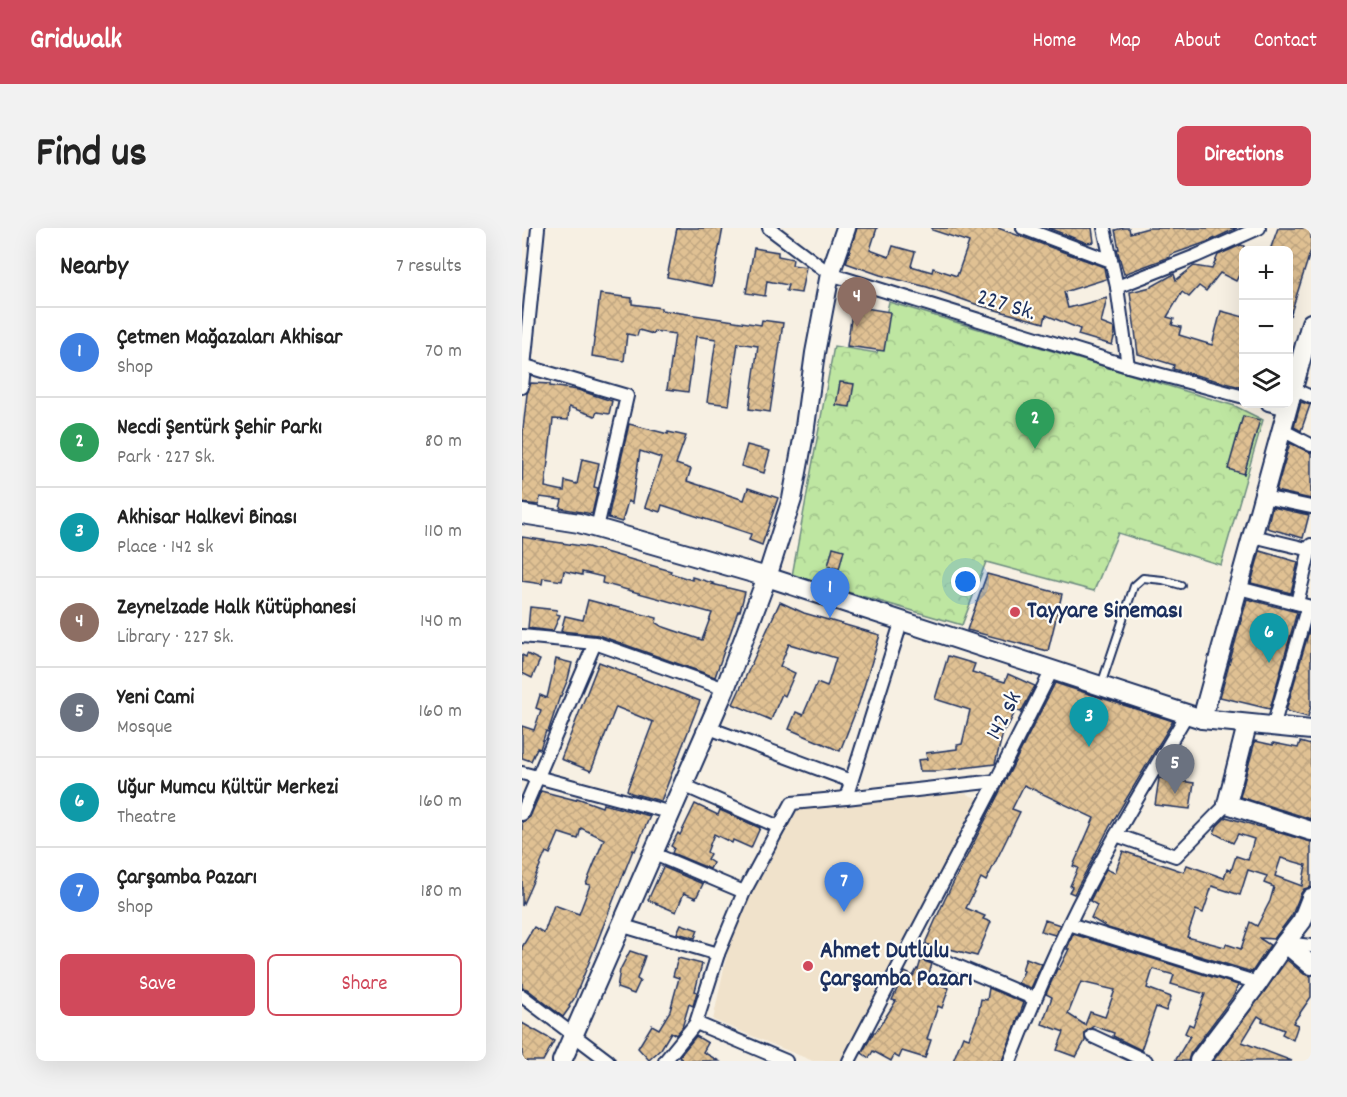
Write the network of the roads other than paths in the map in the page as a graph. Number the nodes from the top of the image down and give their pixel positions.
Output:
1 (538, 228) edge
2 (769, 228) edge
3 (846, 228) edge
4 (1023, 228) edge
5 (1104, 228) edge
6 (1259, 228) edge
7 (1111, 261) junction
8 (830, 274) junction
9 (1117, 287) junction
10 (1311, 323) edge
11 (524, 365) edge
12 (1128, 366) junction
13 (522, 387) edge
14 (1293, 388) joint
15 (1239, 396) edge
16 (1311, 397) edge
17 (1283, 408) edge
18 (1287, 409) joint
19 (1282, 430) junction
20 (1311, 445) edge
21 (1264, 497) junction
22 (1311, 507) edge
23 (522, 514) edge
24 (597, 528) junction
25 (1253, 536) junction
26 (1311, 549) edge
27 (767, 577) junction
28 (1181, 585) dead end
29 (1239, 588) junction
30 (1297, 603) junction
31 (1309, 610) edge
32 (902, 620) junction
33 (522, 636) edge
34 (595, 643) junction
35 (1052, 670) junction
36 (1100, 686) junction
37 (725, 689) junction
38 (1194, 717) junction
39 (1247, 725) junction
40 (1273, 727) junction
41 (709, 728) junction
42 (1311, 730) edge
43 (522, 773) edge
44 (539, 777) junction
45 (851, 781) junction
46 (996, 781) junction
47 (684, 785) junction
48 (846, 798) junction
49 (1227, 804) junction
50 (672, 813) junction
51 (522, 814) edge
52 (779, 827) junction
53 (1311, 831) edge
54 (1116, 835) junction
55 (654, 854) junction
56 (744, 892) junction
57 (1311, 898) edge
58 (1069, 924) junction
59 (620, 925) junction
60 (1286, 943) junction
61 (910, 946) junction
62 (1311, 946) edge
63 (718, 954) junction
64 (1311, 965) edge
65 (1258, 984) junction
66 (522, 996) edge
67 (1035, 999) junction
68 (696, 1023) junction
69 (574, 1036) junction
70 (1092, 1036) dead end
71 (767, 1058) edge
72 (562, 1061) edge
73 (608, 1061) edge
74 (664, 1061) edge
75 (786, 1061) edge
76 (849, 1061) edge
77 (1010, 1061) edge
78 (1146, 1061) edge
79 (1199, 1061) edge

1 - 11 street
2 - 8 street, 227 Sk.
3 - 8 street
4 - 7 street
5 - 7 street
6 - 9 street
7 - 9 street
8 - 12 street, 227 Sk.
8 - 27 street
9 - 12 street
10 - 14 street
11 - 13 street
11 - 24 street
12 - 15 street, 227 Sk.
14 - 16 street
17 - 18 street
18 - 19 street
19 - 20 street
19 - 21 street
21 - 22 street
21 - 25 street
23 - 24 street
24 - 27 street
25 - 26 street
25 - 29 street
26 - 30 street
27 - 32 street
27 - 37 street
28 - 36 lane
29 - 30 street
29 - 38 street
30 - 31 street
31 - 40 street
32 - 35 street
32 - 45 street
33 - 34 street
34 - 37 street
34 - 44 street
35 - 36 street
35 - 46 street, 142 sk
36 - 38 street
37 - 41 street
38 - 39 street
38 - 54 street
39 - 40 street
39 - 49 street
40 - 42 street
41 - 45 street
41 - 47 street
43 - 44 street
44 - 50 street
44 - 51 street
45 - 48 street
46 - 48 street
46 - 61 street, 142 sk
47 - 50 street
47 - 52 street
48 - 52 street
49 - 53 street
49 - 54 street
50 - 55 street
52 - 56 street
54 - 58 street
55 - 56 street
55 - 59 street
56 - 63 street
57 - 60 street
58 - 65 street
58 - 67 street
59 - 63 street
59 - 69 street
60 - 62 street
60 - 64 street
60 - 65 street
61 - 67 street
61 - 76 street, 142 sk
63 - 68 street
65 - 79 street
66 - 69 street
67 - 77 street
68 - 71 street
68 - 74 street
69 - 72 street
69 - 73 street
70 - 78 street
71 - 75 street

